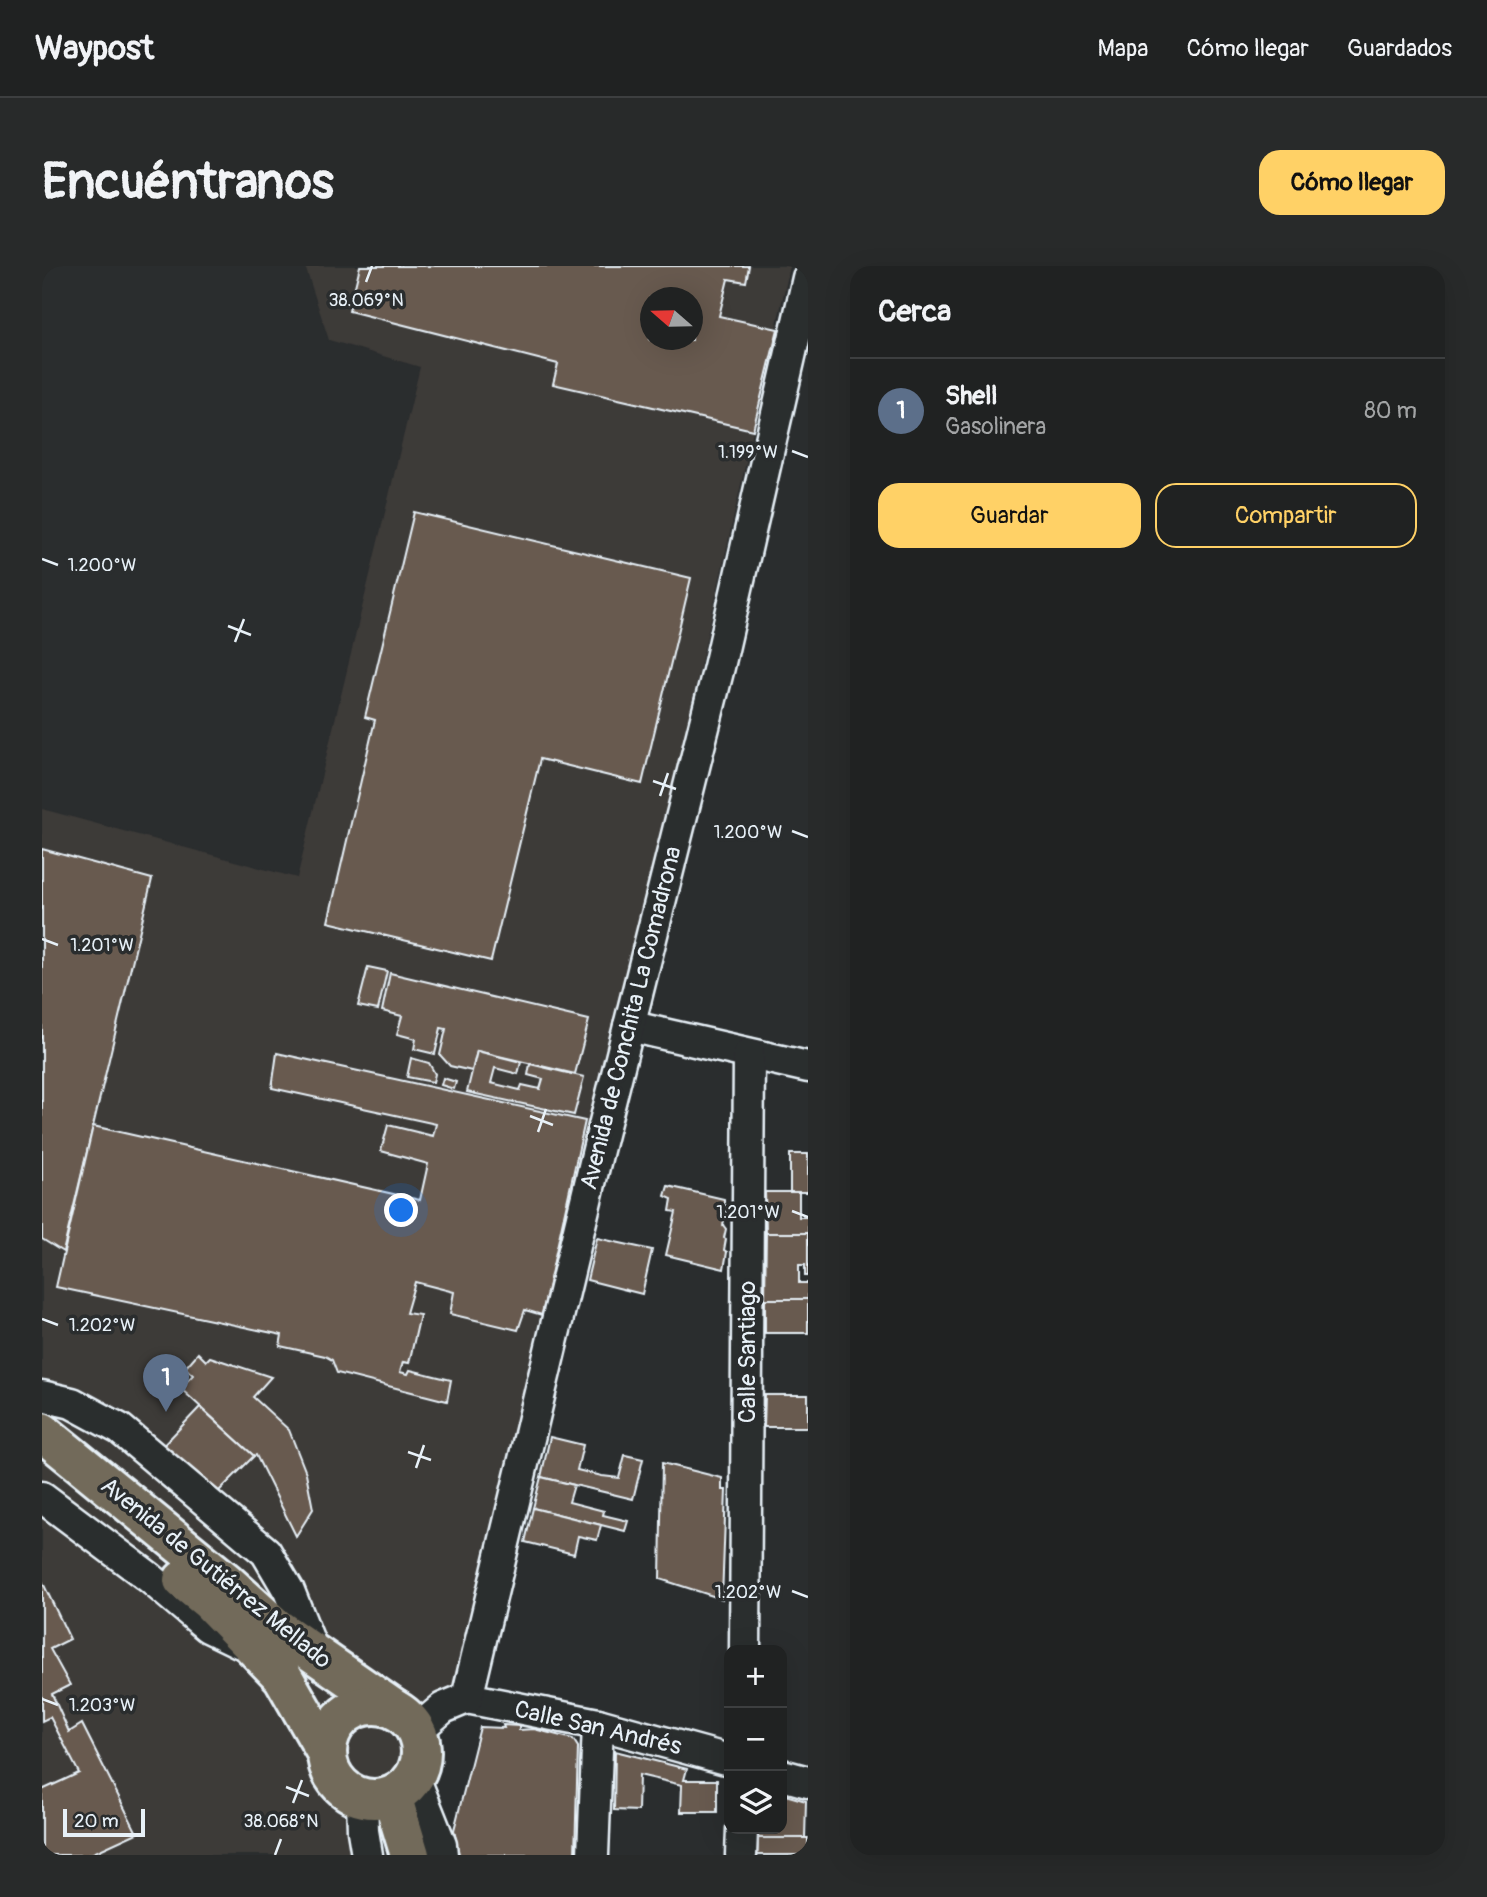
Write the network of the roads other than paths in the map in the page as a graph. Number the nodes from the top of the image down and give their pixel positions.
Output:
1 (808, 278) edge
2 (629, 1026) junction
3 (749, 1054) junction
4 (808, 1067) edge
5 (42, 1396) edge
6 (42, 1432) edge
7 (42, 1467) edge
8 (42, 1497) edge
9 (745, 1645) edge
10 (261, 1653) junction
11 (315, 1656) junction
12 (467, 1698) junction
13 (405, 1720) junction
14 (598, 1724) junction
15 (326, 1752) junction
16 (724, 1759) edge
17 (787, 1776) edge
18 (808, 1782) edge
19 (389, 1791) junction
20 (742, 1834) edge
21 (367, 1855) edge
22 (410, 1855) edge
23 (442, 1855) edge
24 (593, 1855) edge
25 (741, 1855) edge

1 - 2 street, Avenida de Conchita La Comadrona
2 - 3 street
2 - 12 street, Avenida de Conchita La Comadrona
3 - 4 street
3 - 9 street, Calle Santiago
5 - 11 street
6 - 11 main road, Avenida de Gutiérrez Mellado
7 - 10 main road, Avenida de Gutiérrez Mellado
8 - 10 street
10 - 15 main road, Avenida de Gutiérrez Mellado
11 - 13 main road, Avenida de Gutiérrez Mellado
12 - 13 street
12 - 14 street, Calle San Andrés
13 - 15 main road
13 - 19 main road
14 - 16 street, Calle San Andrés
14 - 24 street
15 - 19 main road
17 - 18 street
19 - 21 street
19 - 22 main road
19 - 23 street
20 - 25 street

